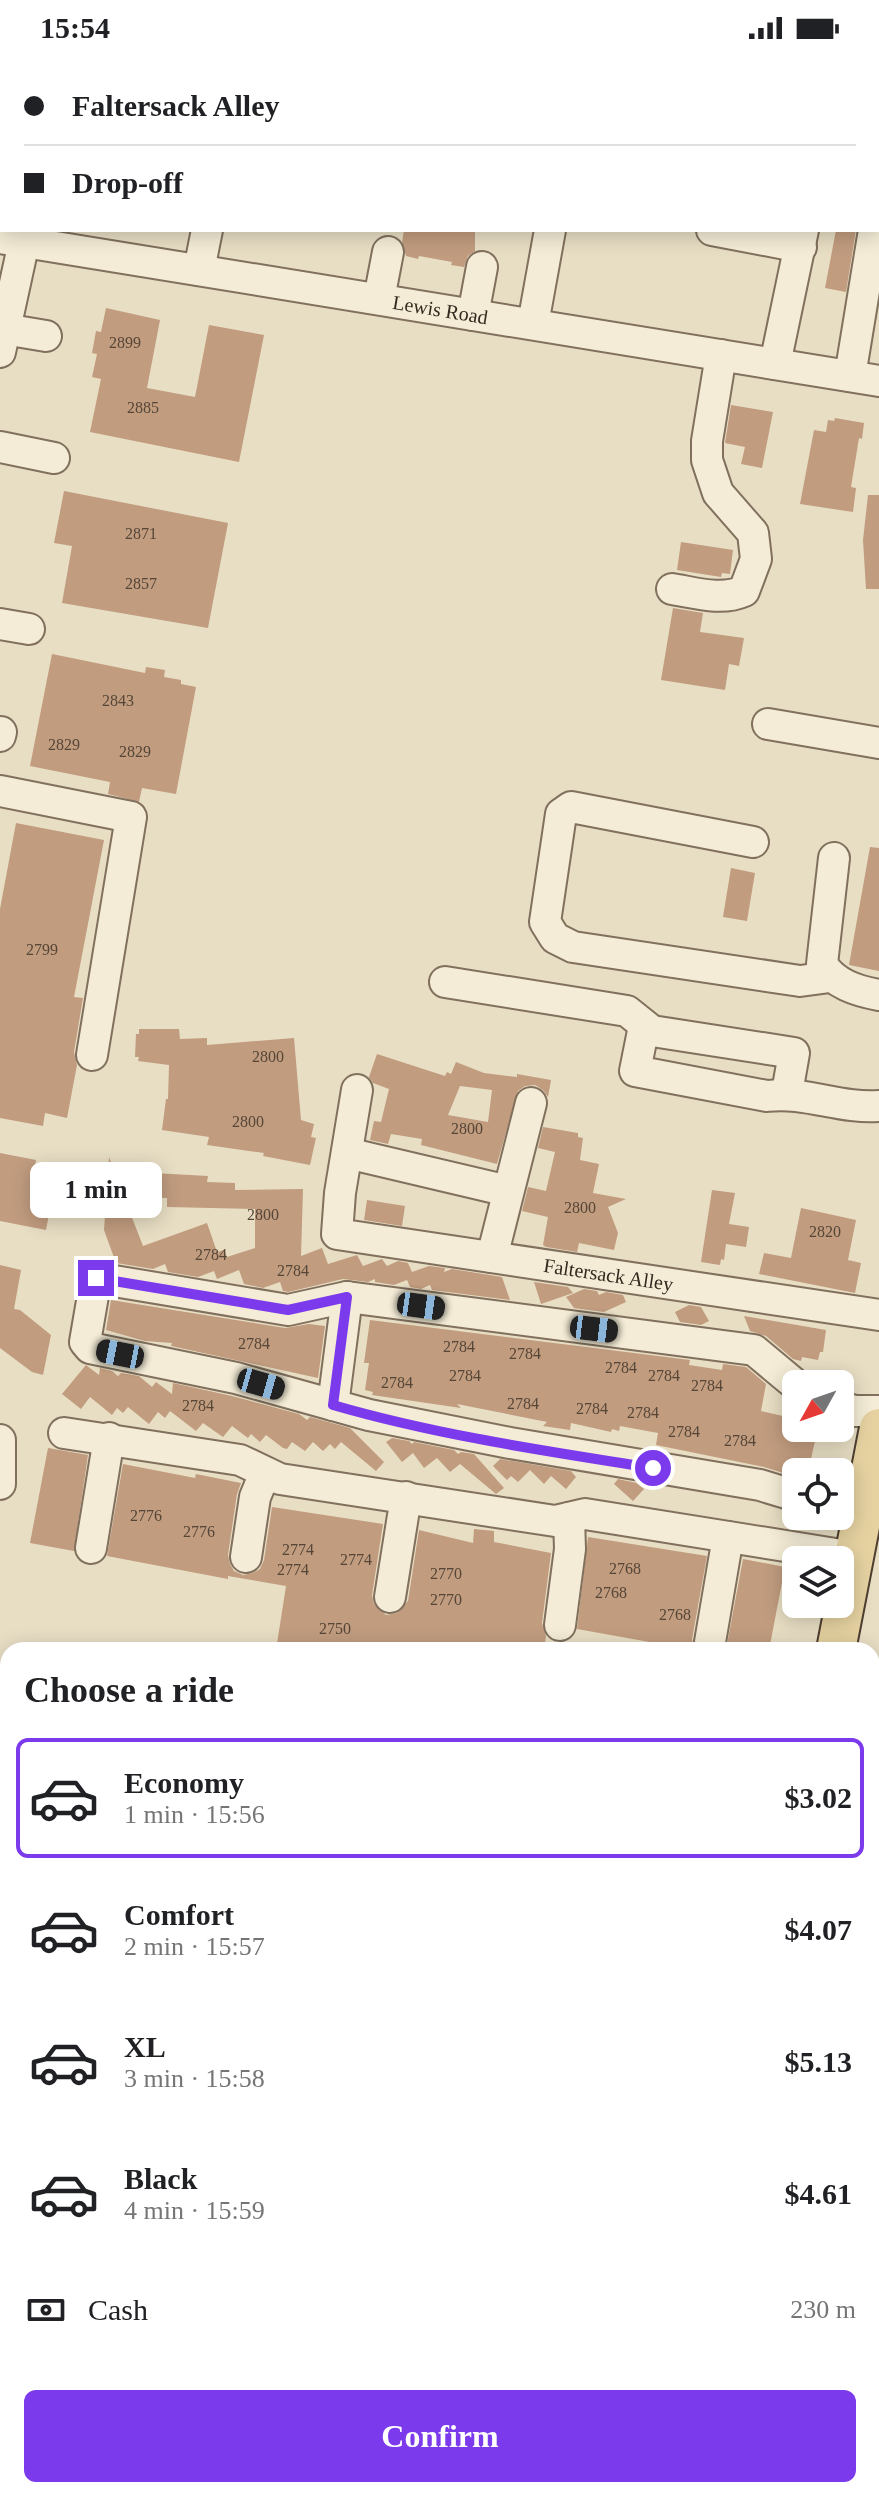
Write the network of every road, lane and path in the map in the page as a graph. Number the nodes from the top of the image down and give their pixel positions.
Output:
1 (207, 232) edge
2 (550, 232) edge
3 (734, 232) edge
4 (874, 232) edge
5 (802, 238) edge
6 (12, 240) edge
7 (68, 240) edge
8 (388, 252) dead end
9 (482, 267) dead end
10 (199, 270) junction
11 (872, 280) edge
12 (379, 299) junction
13 (473, 315) junction
14 (3, 324) edge
15 (533, 324) junction
16 (46, 336) dead end
17 (721, 355) junction
18 (775, 364) junction
19 (865, 378) edge
20 (0, 447) edge
21 (54, 458) dead end
22 (672, 589) dead end
23 (768, 724) dead end
24 (879, 743) edge
25 (0, 791) edge
26 (753, 842) dead end
27 (834, 858) dead end
28 (830, 977) junction
29 (445, 982) dead end
30 (879, 995) edge
31 (644, 1026) junction
32 (92, 1055) dead end
33 (357, 1090) dead end
34 (787, 1093) junction
35 (531, 1103) dead end
36 (879, 1106) edge
37 (347, 1153) junction
38 (508, 1191) junction
39 (492, 1257) junction
40 (347, 1297) junction
41 (879, 1315) edge
42 (782, 1373) edge
43 (333, 1405) junction
44 (854, 1411) edge
45 (879, 1411) edge
46 (879, 1428) edge
47 (64, 1433) dead end
48 (109, 1438) junction
49 (0, 1440) edge
50 (265, 1473) junction
51 (0, 1484) edge
52 (782, 1492) edge
53 (406, 1497) junction
54 (854, 1502) edge
55 (569, 1518) junction
56 (728, 1537) junction
57 (785, 1546) edge
58 (91, 1548) dead end
59 (246, 1557) dead end
60 (390, 1597) dead end
61 (842, 1618) edge
62 (560, 1625) dead end
63 (710, 1642) dead end
64 (838, 1642) edge

1 - 10 street
2 - 15 street
3 - 5 street
4 - 11 street
5 - 18 street
6 - 7 street, Lewis Road
6 - 14 street
7 - 10 street, Lewis Road
8 - 12 street
9 - 13 street
10 - 12 street, Lewis Road
11 - 19 street
12 - 13 street, Lewis Road
13 - 15 street, Lewis Road
14 - 16 street
15 - 17 street, Lewis Road
17 - 18 street, Lewis Road
17 - 22 street
18 - 19 street, Lewis Road
20 - 21 street
23 - 24 street
25 - 32 street
26 - 28 street
27 - 28 street
28 - 30 street
29 - 31 street
31 - 34 street
31 - 34 street
33 - 37 street
34 - 36 street
35 - 38 street
37 - 38 street
37 - 39 street, Faltersack Alley
38 - 39 street
39 - 41 street, Faltersack Alley
40 - 42 street
40 - 43 street
40 - 43 street
43 - 52 street
44 - 45 street
46 - 54 main road
47 - 48 street
48 - 50 street
48 - 58 street
49 - 51 street
50 - 53 street
50 - 59 street
53 - 55 street
53 - 60 street
55 - 56 street
55 - 62 street
56 - 57 street
56 - 63 street
61 - 64 main road

